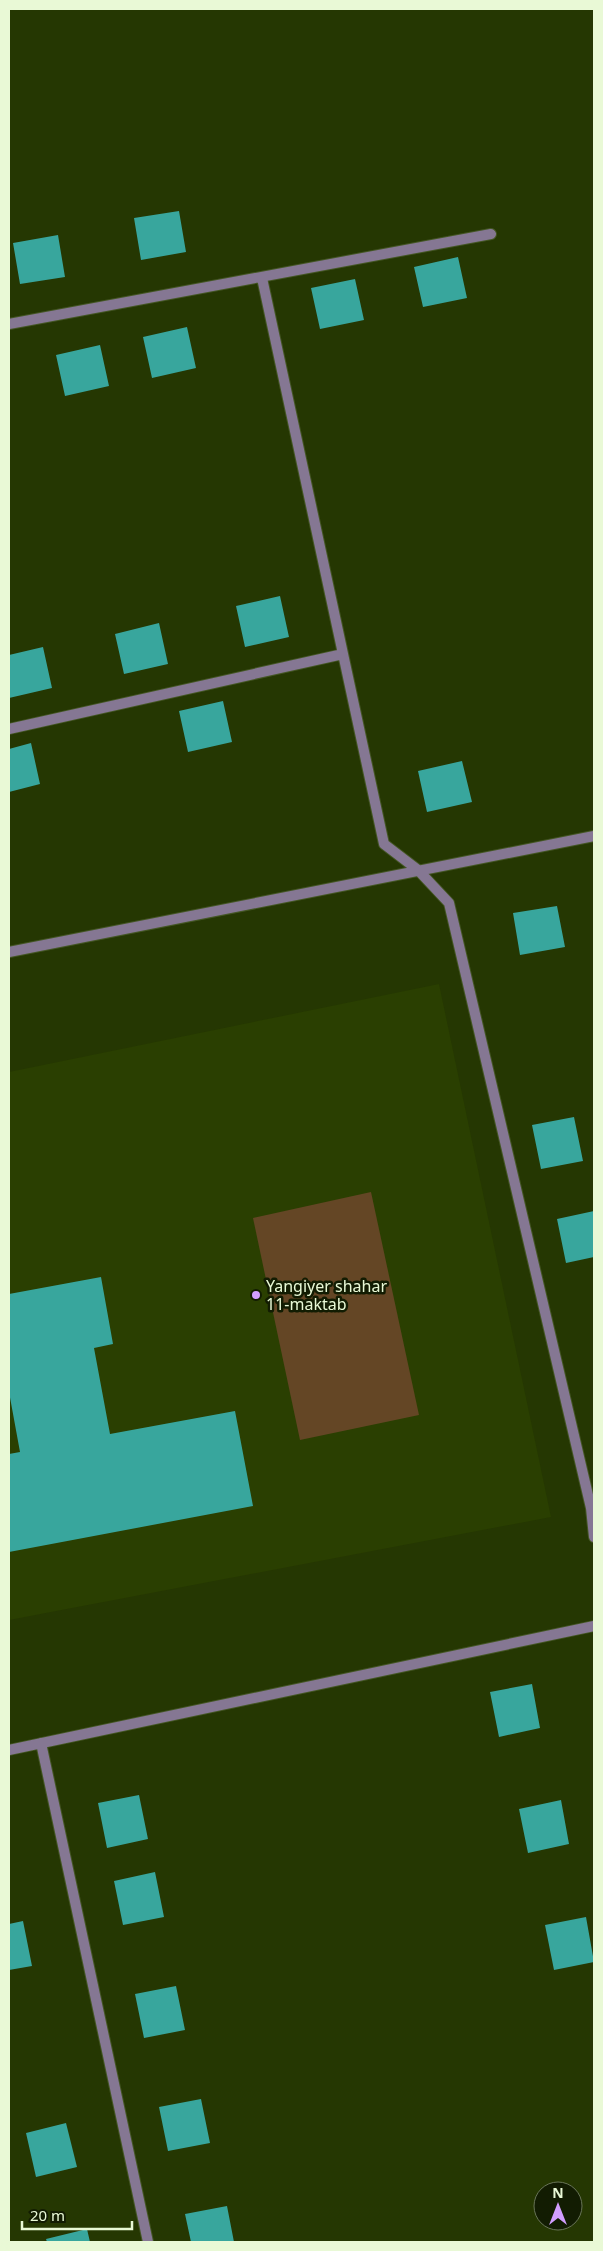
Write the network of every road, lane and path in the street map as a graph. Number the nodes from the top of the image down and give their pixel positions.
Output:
1 (491, 234) dead end
2 (262, 278) junction
3 (9, 324) edge
4 (343, 654) junction
5 (9, 729) edge
6 (594, 836) edge
7 (418, 870) junction
8 (9, 952) edge
9 (594, 1537) edge
10 (594, 1626) edge
11 (41, 1743) junction
12 (9, 1750) edge
13 (148, 2242) edge

1 - 2 street
2 - 3 street
2 - 4 street
4 - 5 street
4 - 7 street
6 - 7 street
7 - 8 street
7 - 9 street
10 - 11 street
11 - 12 street
11 - 13 street

